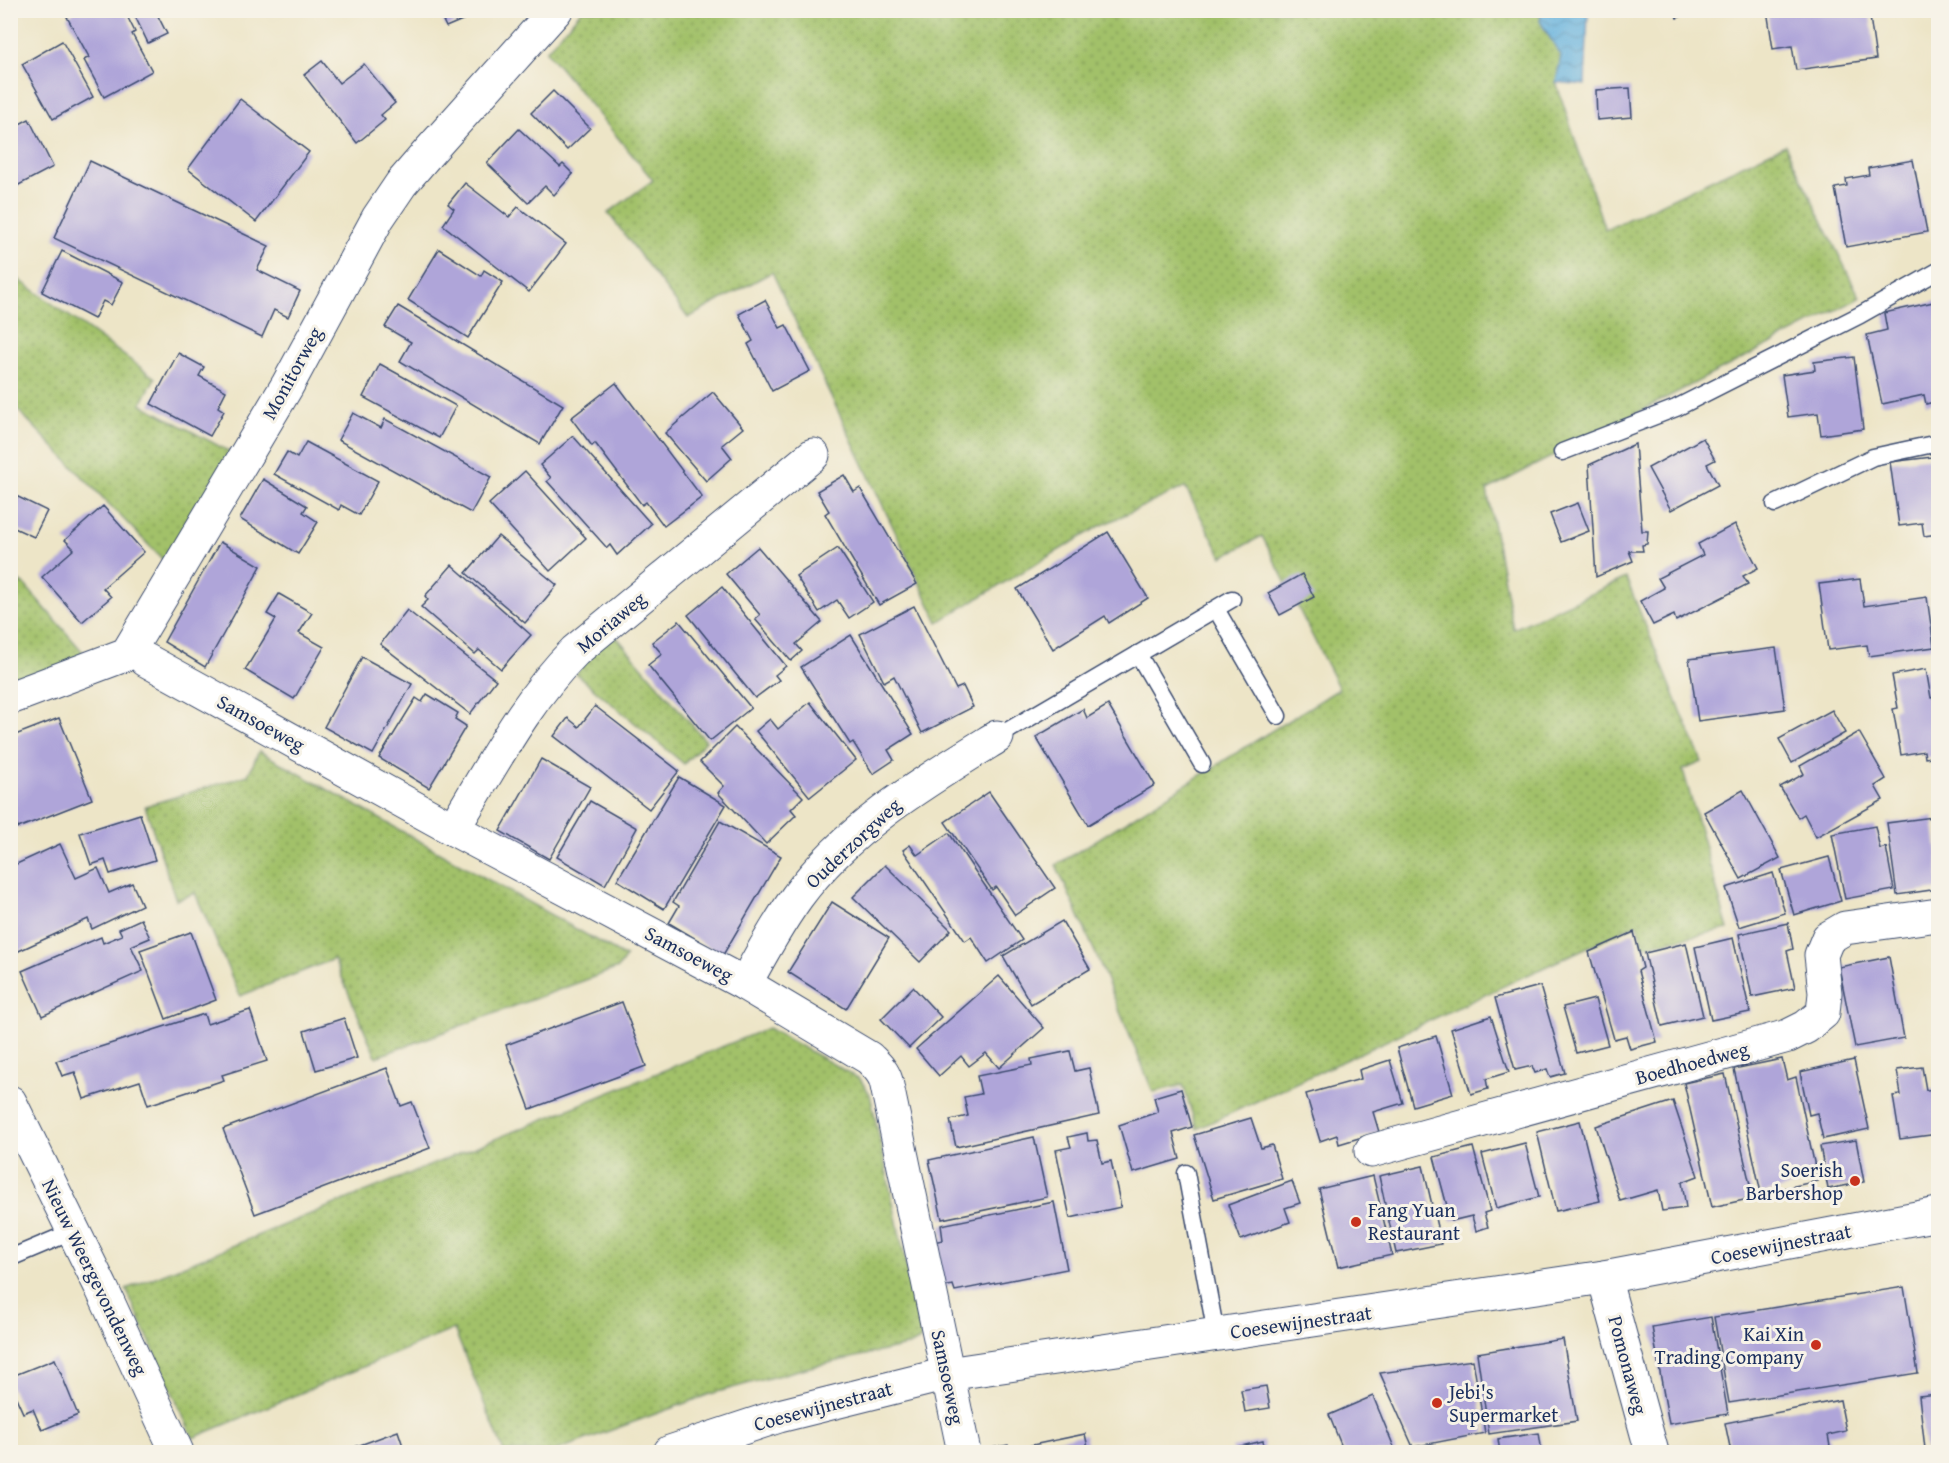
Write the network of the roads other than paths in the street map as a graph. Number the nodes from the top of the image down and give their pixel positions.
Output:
1 (556, 10) edge
2 (1938, 271) edge
3 (1938, 443) edge
4 (1562, 452) dead end
5 (813, 455) dead end
6 (1775, 504) dead end
7 (1232, 599) dead end
8 (1216, 609) junction
9 (1138, 654) junction
10 (146, 660) dead end
11 (10, 698) edge
12 (1278, 716) dead end
13 (996, 737) joint
14 (1202, 764) dead end
15 (453, 829) junction
16 (1938, 915) edge
17 (745, 984) junction
18 (10, 1102) edge
19 (1371, 1151) dead end
20 (1186, 1173) dead end
21 (1938, 1214) edge
22 (74, 1231) junction
23 (10, 1258) edge
24 (1604, 1277) junction
25 (1216, 1334) junction
26 (947, 1374) junction
27 (177, 1452) edge
28 (670, 1452) edge
29 (964, 1452) edge
30 (1652, 1452) edge

1 - 11 street, Monitorweg
2 - 4 lane
3 - 6 lane
5 - 15 street, Moriaweg
7 - 8 lane
8 - 9 lane
8 - 12 lane
9 - 13 lane
9 - 14 lane
10 - 15 street, Samsoeweg
13 - 17 street, Ouderzorgweg
15 - 17 street, Samsoeweg
16 - 19 street, Boedhoedweg
17 - 26 street, Samsoeweg
18 - 22 street, Nieuw Weergevondenweg
20 - 25 lane
21 - 24 street, Coesewijnestraat
22 - 23 lane
22 - 27 street, Nieuw Weergevondenweg
24 - 25 street, Coesewijnestraat
24 - 30 street, Pomonaweg
25 - 26 street, Coesewijnestraat
26 - 28 street, Coesewijnestraat
26 - 29 street, Samsoeweg

